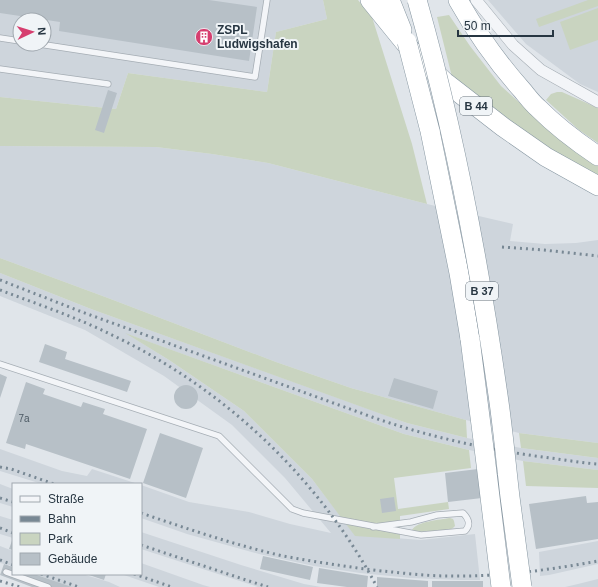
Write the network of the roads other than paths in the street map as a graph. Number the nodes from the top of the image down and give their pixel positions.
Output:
1 (267, 0) edge
2 (370, 0) edge
3 (390, 0) edge
4 (396, 0) edge
5 (417, 0) edge
6 (458, 0) edge
7 (476, 0) edge
8 (0, 38) edge
9 (12, 40) edge
10 (407, 42) junction
11 (52, 46) edge
12 (0, 69) edge
13 (108, 84) dead end
14 (598, 102) edge
15 (598, 156) edge
16 (598, 186) edge
17 (0, 364) edge
18 (373, 527) junction
19 (6, 572) dead end
20 (12, 574) edge
21 (14, 575) edge
22 (48, 587) edge
23 (501, 587) edge
24 (522, 587) edge

1 - 11 lane
2 - 16 highway, B 44
3 - 10 highway
4 - 10 highway, B 37
5 - 24 highway, B 37, bridge
6 - 15 highway
7 - 14 street
8 - 9 lane
10 - 23 highway, B 37, bridge
12 - 13 lane
17 - 18 lane
18 - 18 lane
19 - 20 lane
21 - 22 lane

